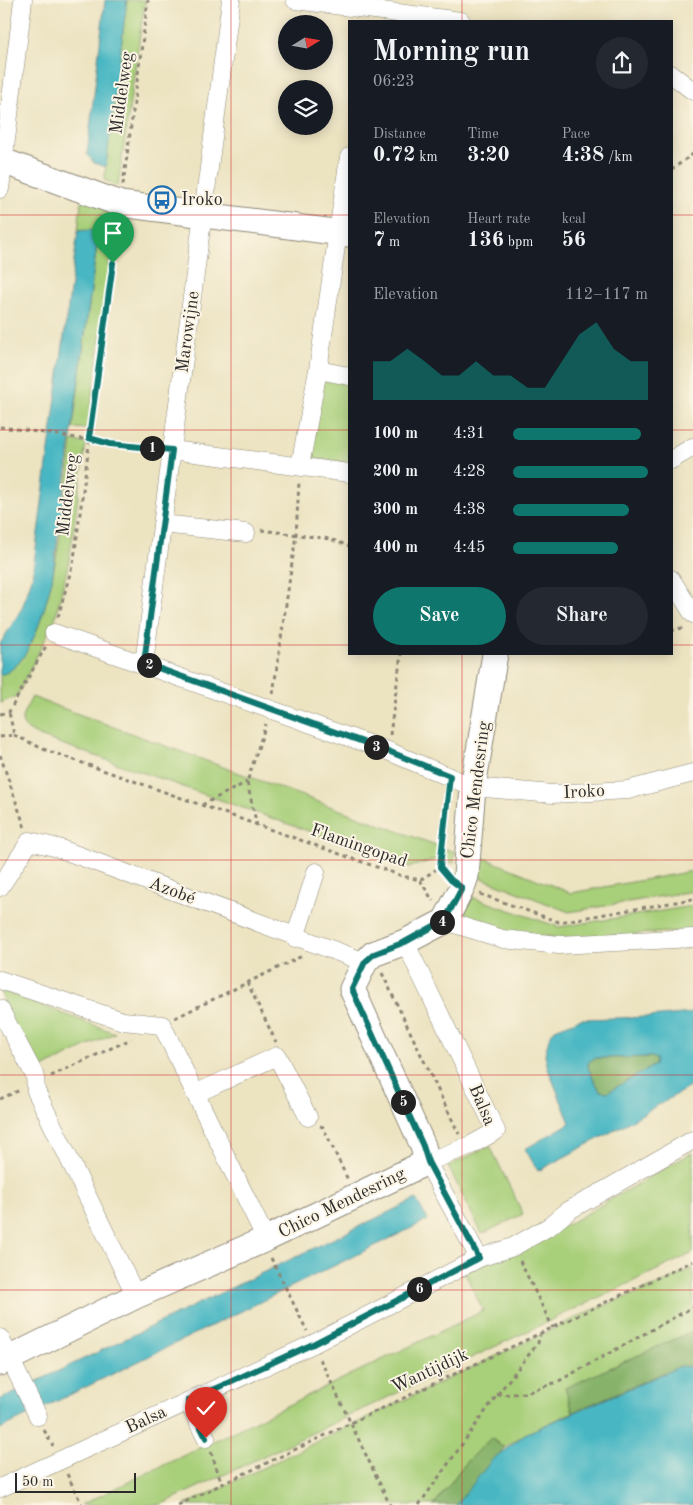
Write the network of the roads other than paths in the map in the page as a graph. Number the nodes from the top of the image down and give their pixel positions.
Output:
1 (23, 0) edge
2 (231, 0) edge
3 (295, 0) edge
4 (367, 10) edge
5 (452, 20) edge
6 (673, 76) edge
7 (693, 91) edge
8 (3, 122) edge
9 (2, 160) edge
10 (348, 173) edge
11 (0, 188) edge
12 (347, 189) edge
13 (204, 215) junction
14 (343, 233) edge
15 (318, 370) junction
16 (348, 376) edge
17 (693, 448) edge
18 (172, 450) junction
19 (673, 459) edge
20 (300, 466) junction
21 (348, 472) edge
22 (162, 524) junction
23 (246, 533) road end
24 (673, 582) edge
25 (693, 614) edge
26 (54, 633) road end
27 (495, 655) edge
28 (144, 663) junction
29 (693, 773) edge
30 (473, 787) junction
31 (316, 872) dead end
32 (0, 887) edge
33 (445, 920) junction
34 (295, 938) junction
35 (693, 938) edge
36 (405, 942) junction
37 (369, 958) junction
38 (0, 980) edge
39 (0, 1009) edge
40 (195, 1094) junction
41 (308, 1117) road end
42 (693, 1140) edge
43 (428, 1162) junction
44 (269, 1249) junction
45 (479, 1258) junction
46 (136, 1296) junction
47 (7, 1360) edge
48 (188, 1401) junction
49 (38, 1416) dead end
50 (206, 1438) road end
51 (0, 1488) edge

1 - 8 street
2 - 13 street
3 - 4 street
4 - 5 street
6 - 7 street
8 - 9 street
9 - 11 street
9 - 13 street
10 - 12 street
12 - 14 street
13 - 14 street
13 - 18 street, Marowijne
14 - 15 street
15 - 16 street
15 - 20 street
17 - 19 street
18 - 20 street
18 - 22 street, Marowijne
20 - 21 street
22 - 23 street
22 - 28 street, Marowijne
24 - 25 street
26 - 28 street
27 - 30 street, Chico Mendesring
28 - 30 street
29 - 30 street, Iroko
30 - 33 street, Chico Mendesring
31 - 34 street
32 - 34 street, Azobé
33 - 35 street
33 - 36 street
34 - 37 street, Azobé
36 - 37 street
36 - 43 street, Balsa
37 - 43 street, Chico Mendesring
38 - 40 street
39 - 46 street
40 - 41 street
40 - 44 street
42 - 45 street, Balsa
43 - 44 street, Chico Mendesring
43 - 45 street
44 - 46 street, Chico Mendesring
45 - 48 street, Balsa
46 - 47 street, Chico Mendesring
47 - 49 street
48 - 50 street
48 - 51 street, Balsa

